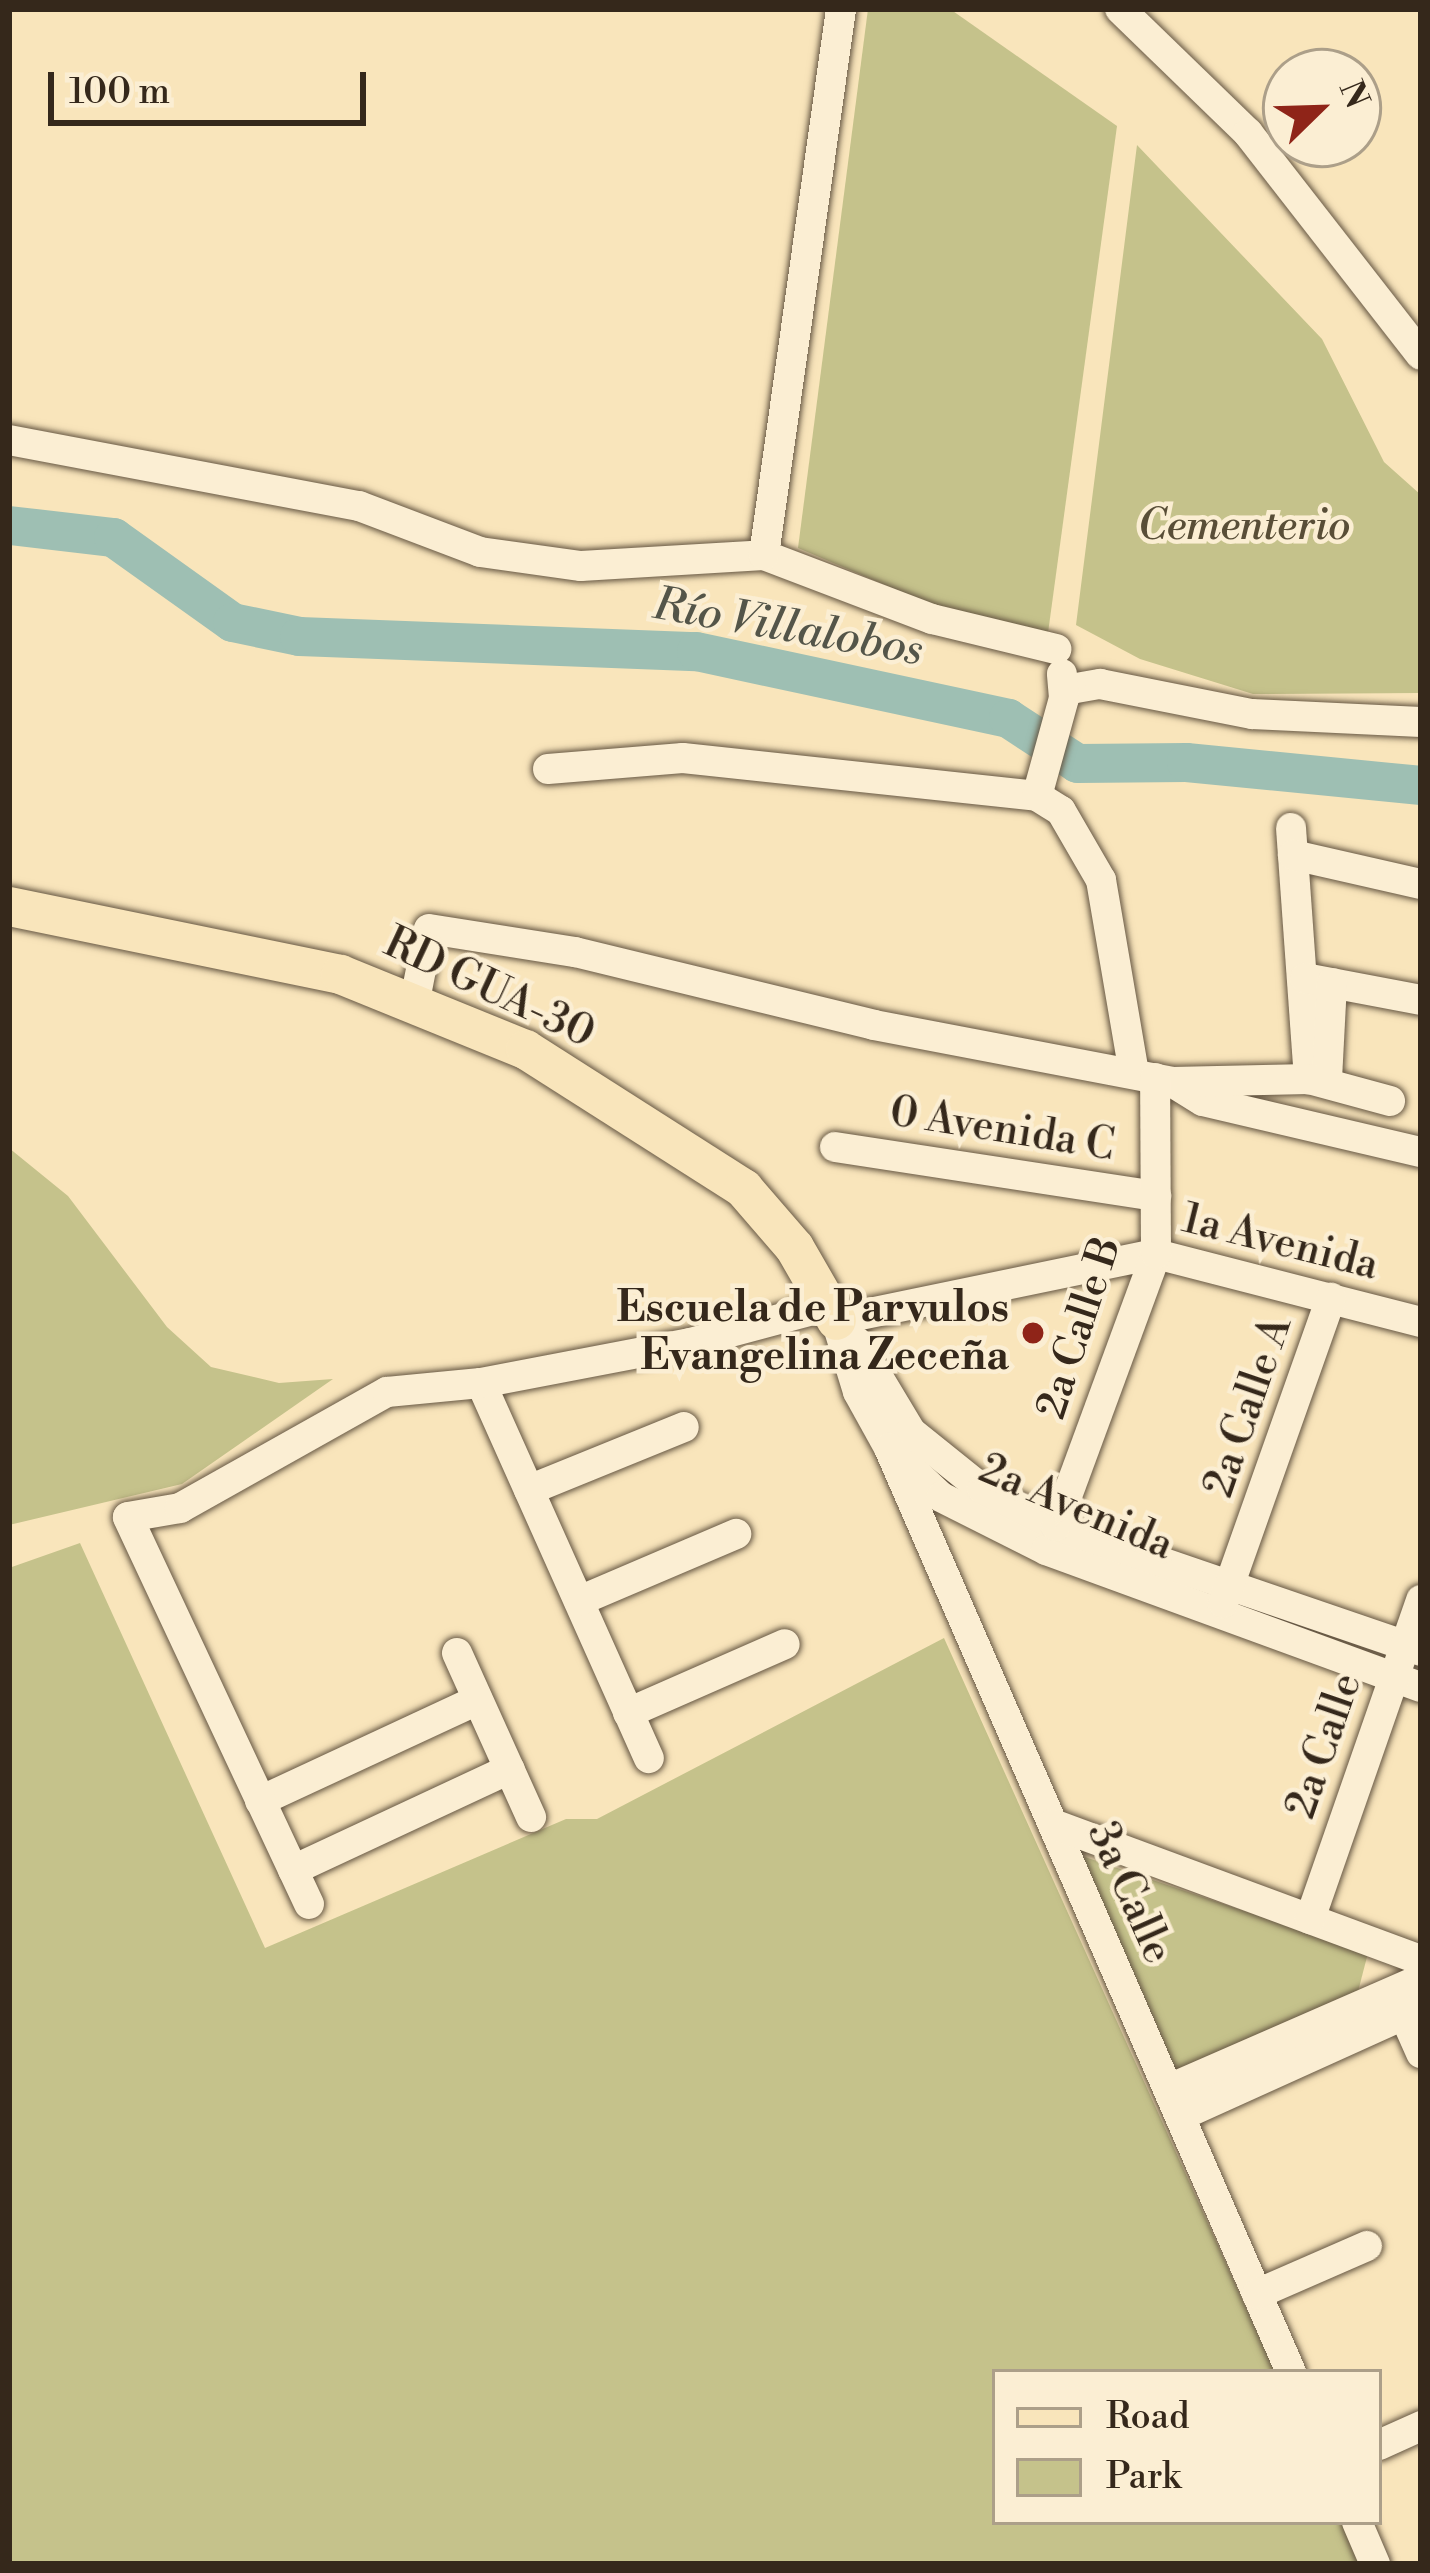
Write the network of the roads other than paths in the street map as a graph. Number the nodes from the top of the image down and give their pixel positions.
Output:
1 (841, 9) edge
2 (1120, 9) edge
3 (1421, 355) edge
4 (9, 440) edge
5 (764, 555) junction
6 (1065, 694) junction
7 (1421, 722) edge
8 (548, 769) dead end
9 (1036, 796) junction
10 (1421, 884) edge
11 (9, 906) edge
12 (1319, 980) junction
13 (415, 1000) junction
14 (1421, 1000) edge
15 (1153, 1078) junction
16 (1318, 1080) junction
17 (1390, 1101) dead end
18 (835, 1147) dead end
19 (1421, 1152) edge
20 (1156, 1196) junction
21 (1156, 1254) junction
22 (1331, 1298) junction
23 (832, 1313) junction
24 (1421, 1322) edge
25 (481, 1383) junction
26 (684, 1427) dead end
27 (900, 1440) junction
28 (529, 1490) junction
29 (1056, 1526) junction
30 (736, 1534) dead end
31 (1224, 1600) junction
32 (1421, 1600) edge
33 (579, 1601) junction
34 (785, 1644) dead end
35 (1413, 1648) edge
36 (457, 1653) dead end
37 (1407, 1682) edge
38 (478, 1700) junction
39 (628, 1713) junction
40 (649, 1758) dead end
41 (509, 1769) junction
42 (260, 1801) junction
43 (531, 1817) dead end
44 (1053, 1824) junction
45 (292, 1870) junction
46 (309, 1904) dead end
47 (1310, 1919) junction
48 (1421, 1960) edge
49 (1421, 1979) edge
50 (1413, 2011) edge
51 (1421, 2053) edge
52 (1174, 2103) junction
53 (1366, 2246) dead end
54 (1257, 2294) junction
55 (1290, 2369) edge
56 (1421, 2426) edge
57 (1382, 2444) edge
58 (1358, 2525) edge
59 (1375, 2564) edge

1 - 5 street
2 - 3 street
4 - 5 street
5 - 6 street
6 - 7 street
6 - 9 street
8 - 9 street
9 - 15 street, 2a Calle B
10 - 12 street
11 - 13 main road, RD GUA-30
12 - 14 street
12 - 16 street
13 - 15 street
13 - 23 main road, RD GUA-30
15 - 16 street
15 - 19 street
15 - 20 street, 2a Calle B
16 - 17 street
18 - 20 street, 0 Avenida C
20 - 21 street, 2a Calle B
21 - 22 street, 1a Avenida
21 - 23 street, 1a Avenida
21 - 29 street, 2a Calle B
22 - 24 street, 1a Avenida
22 - 31 street, 2a Calle A
23 - 25 street, 1a Avenida
23 - 27 street, 2a Avenida
25 - 28 street
25 - 42 street, 1a Avenida
26 - 28 street
27 - 29 street, 2a Avenida
27 - 31 street, 2a Avenida
27 - 44 street, 3a Calle
28 - 33 street
29 - 31 street, 2a Avenida
30 - 33 street
31 - 35 street, 2a Avenida
31 - 37 street, 2a Avenida
32 - 35 street, 2a Calle
33 - 39 street
34 - 39 street
35 - 37 street, 2a Calle
36 - 38 street
37 - 47 street, 2a Calle
38 - 41 street
38 - 42 street
39 - 40 street
41 - 43 street
41 - 45 street
42 - 45 street
44 - 47 street
44 - 52 street, 3a Calle
45 - 46 street
47 - 48 street
49 - 52 street
50 - 51 street
50 - 52 street
52 - 54 street, 3a Calle
53 - 54 street
54 - 55 street, 3a Calle
56 - 57 street
58 - 59 street

